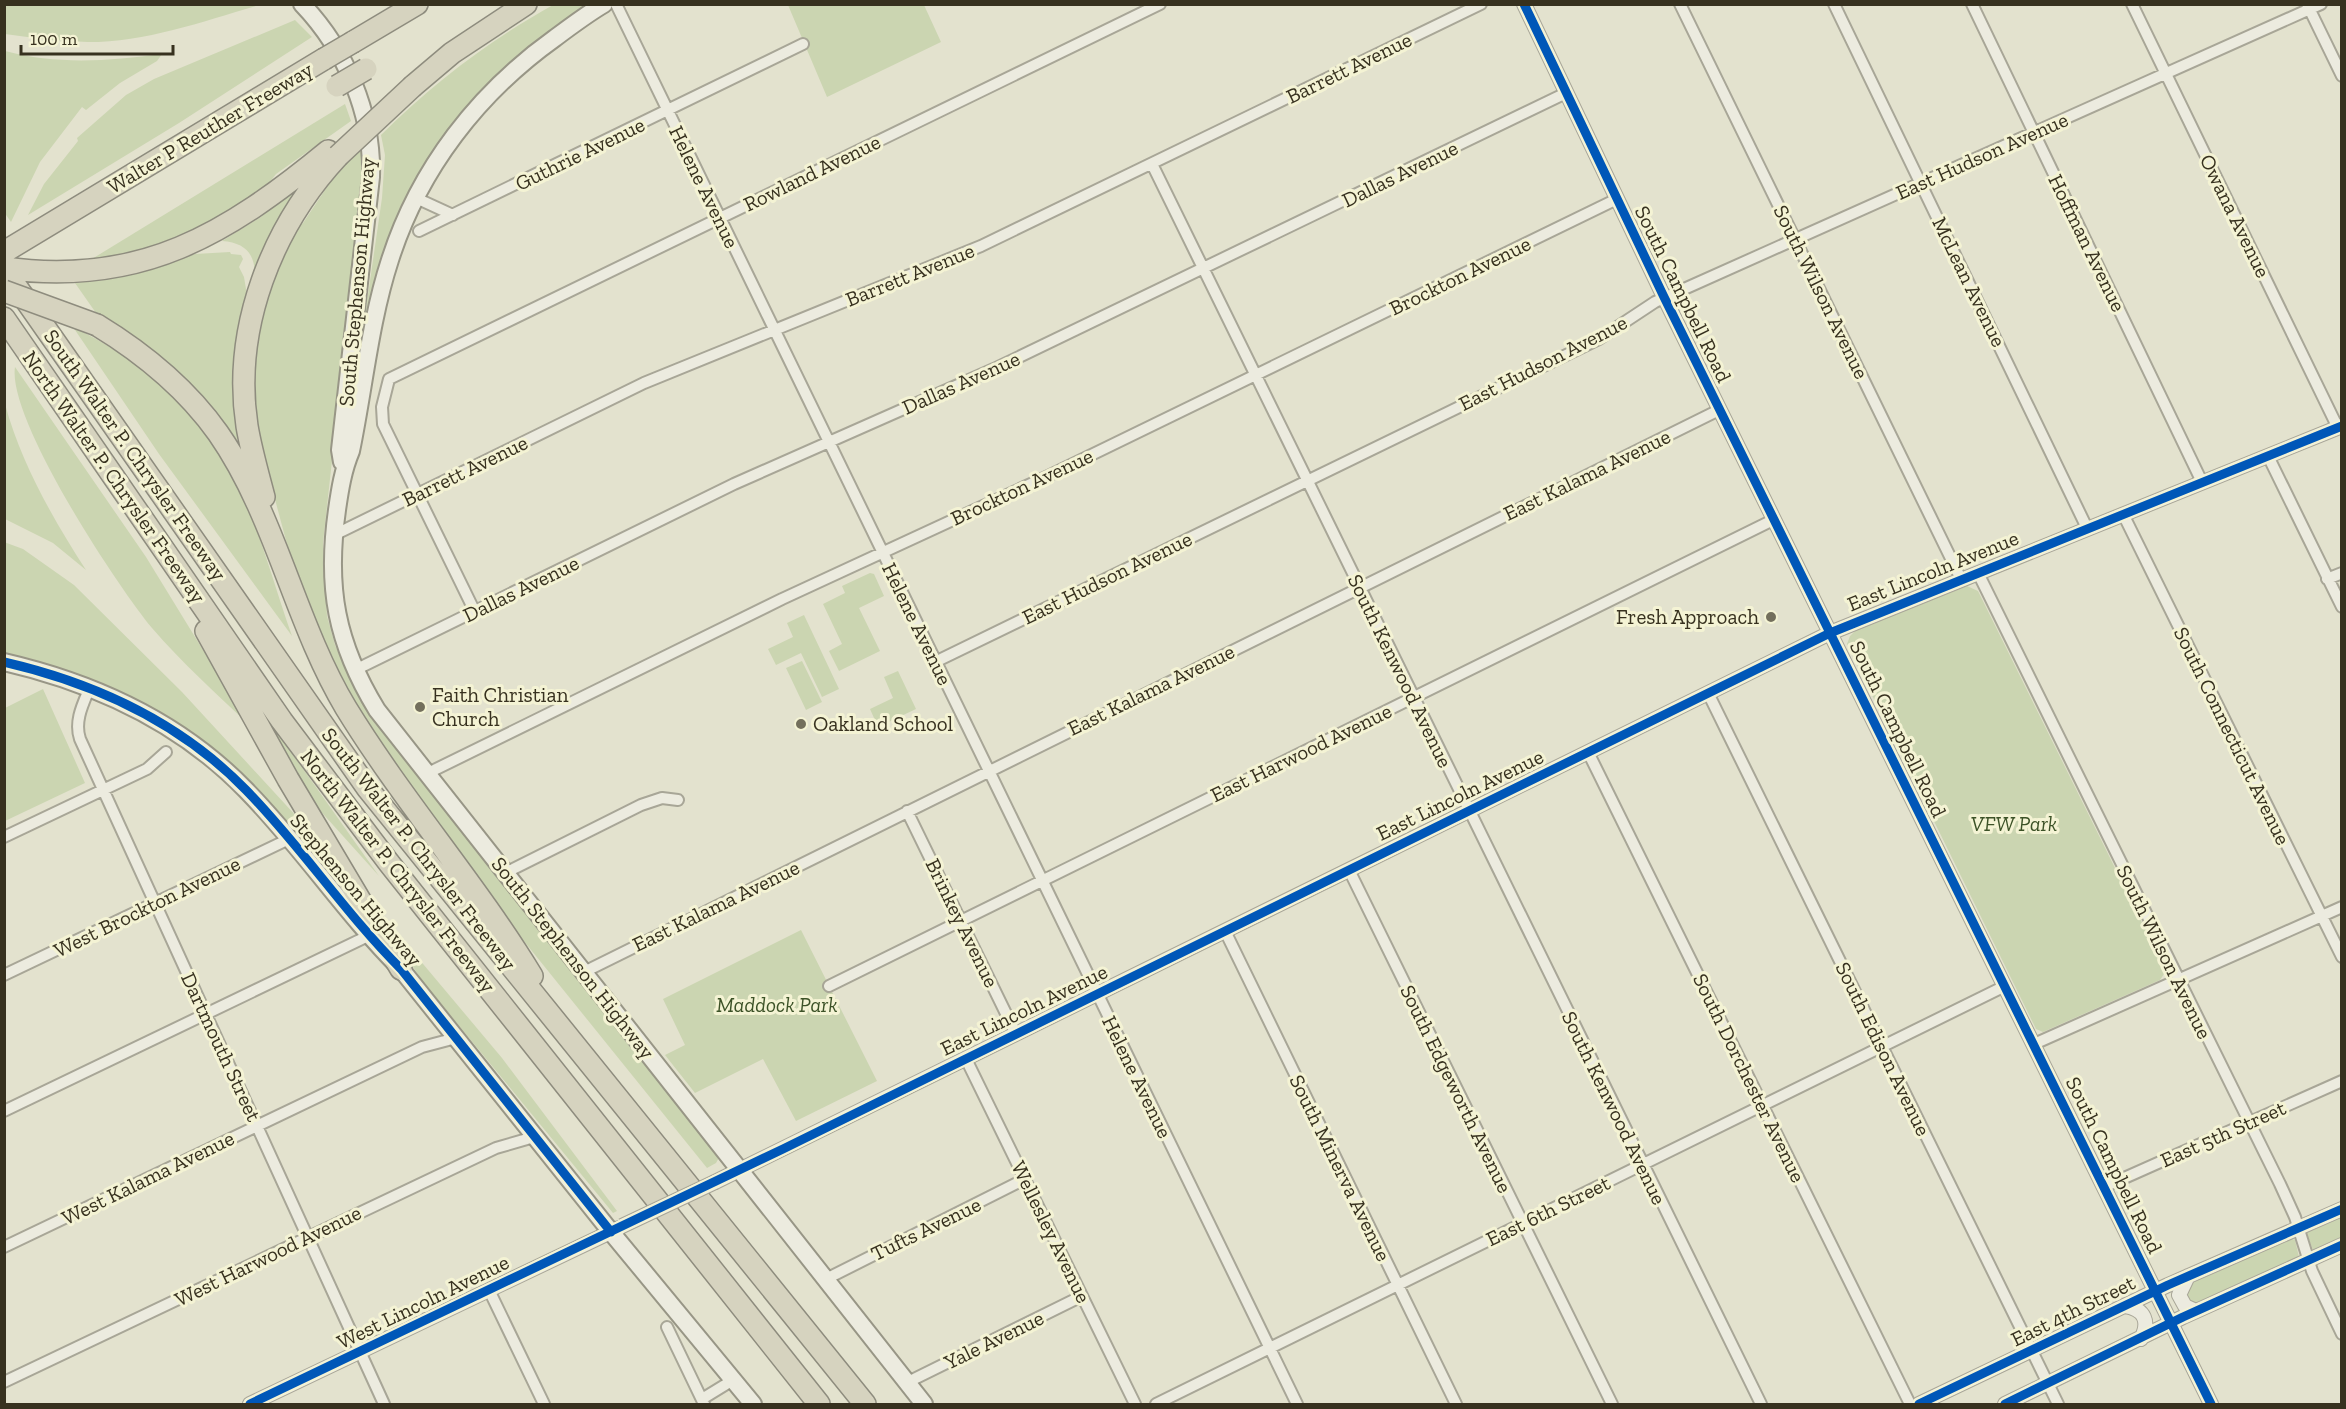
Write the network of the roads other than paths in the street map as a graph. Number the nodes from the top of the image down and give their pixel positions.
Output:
1 (302, 4) edge
2 (417, 4) edge
3 (526, 4) edge
4 (604, 4) edge
5 (616, 4) edge
6 (1160, 4) edge
7 (1481, 4) edge
8 (1524, 4) edge
9 (1680, 4) edge
10 (1834, 4) edge
11 (1972, 4) edge
12 (2132, 4) edge
13 (2320, 4) edge
14 (2308, 7) edge
15 (803, 44) dead end
16 (366, 69) dead end
17 (2165, 73) junction
18 (2342, 76) edge
19 (337, 86) dead end
20 (1566, 93) junction
21 (667, 111) junction
22 (2034, 133) junction
23 (335, 152) junction
24 (1152, 164) junction
25 (1921, 183) junction
26 (416, 198) junction
27 (1617, 199) junction
28 (453, 215) junction
29 (719, 218) junction
30 (419, 231) dead end
31 (1796, 239) junction
32 (4, 252) edge
33 (4, 269) edge
34 (1204, 269) junction
35 (4, 291) edge
36 (1664, 297) junction
37 (4, 318) edge
38 (774, 329) junction
39 (1255, 375) junction
40 (1719, 410) junction
41 (2340, 427) edge
42 (828, 442) junction
43 (2268, 456) junction
44 (344, 468) junction
45 (1307, 480) junction
46 (2202, 482) junction
47 (418, 495) junction
48 (2123, 514) junction
49 (1773, 520) junction
50 (2087, 528) junction
51 (334, 534) junction
52 (158, 541) junction
53 (882, 553) junction
54 (282, 568) junction
55 (1978, 573) junction
56 (2342, 573) edge
57 (1961, 579) junction
58 (2327, 579) junction
59 (1359, 588) junction
60 (2342, 607) edge
61 (475, 612) junction
62 (1830, 633) junction
63 (4, 662) edge
64 (935, 662) junction
65 (354, 670) junction
66 (90, 687) junction
67 (1708, 693) junction
68 (1414, 698) junction
69 (166, 752) dead end
70 (1588, 752) junction
71 (988, 771) junction
72 (426, 774) junction
73 (104, 790) junction
74 (678, 800) dead end
75 (908, 811) junction
76 (1468, 811) junction
77 (4, 837) edge
78 (289, 839) junction
79 (1349, 870) junction
80 (505, 873) junction
81 (1042, 881) junction
82 (155, 903) junction
83 (2342, 907) edge
84 (2321, 916) junction
85 (962, 921) junction
86 (1225, 931) junction
87 (368, 936) junction
88 (2342, 957) edge
89 (401, 969) junction
90 (584, 972) junction
91 (4, 975) edge
92 (2178, 980) junction
93 (829, 986) dead end
94 (2005, 986) junction
95 (1097, 994) junction
96 (206, 1015) junction
97 (1016, 1034) junction
98 (456, 1038) junction
99 (2034, 1044) junction
100 (1881, 1046) junction
101 (576, 1048) junction
102 (966, 1059) junction
103 (2342, 1082) edge
104 (1762, 1105) junction
105 (4, 1111) edge
106 (2249, 1123) junction
107 (257, 1126) junction
108 (534, 1137) junction
109 (1642, 1165) junction
110 (740, 1170) junction
111 (1025, 1179) junction
112 (2104, 1187) junction
113 (2342, 1209) edge
114 (1523, 1224) junction
115 (617, 1229) junction
116 (2297, 1229) junction
117 (308, 1238) junction
118 (2342, 1245) edge
119 (4, 1247) edge
120 (2310, 1259) junction
121 (2188, 1276) junction
122 (826, 1279) junction
123 (1398, 1286) junction
124 (489, 1290) junction
125 (2155, 1291) junction
126 (1082, 1296) junction
127 (2126, 1306) junction
128 (2196, 1311) junction
129 (2171, 1323) junction
130 (667, 1327) dead end
131 (2342, 1334) edge
132 (2140, 1339) junction
133 (1270, 1349) junction
134 (360, 1352) junction
135 (2031, 1352) junction
136 (733, 1380) junction
137 (4, 1382) edge
138 (906, 1383) junction
139 (2048, 1384) junction
140 (703, 1402) edge
141 (250, 1404) edge
142 (384, 1404) edge
143 (544, 1404) edge
144 (753, 1404) edge
145 (819, 1404) edge
146 (865, 1404) edge
147 (924, 1404) edge
148 (1135, 1404) edge
149 (1156, 1404) edge
150 (1297, 1404) edge
151 (1456, 1404) edge
152 (1612, 1404) edge
153 (1761, 1404) edge
154 (1910, 1404) edge
155 (1919, 1404) edge
156 (2005, 1404) edge
157 (2058, 1404) edge
158 (2211, 1404) edge

1 - 44 main road, South Stephenson Highway
2 - 32 highway, Walter P Reuther Freeway, bridge
3 - 23 highway, bridge
4 - 26 main road, South Stephenson Highway
5 - 21 street, Helene Avenue
6 - 29 street, Rowland Avenue
7 - 24 street, Barrett Avenue
8 - 20 street, South Campbell Road
9 - 31 street, South Wilson Avenue
10 - 25 street, McLean Avenue
11 - 22 street, Hoffman Avenue
12 - 17 street, Owana Avenue
13 - 14 street, East Hudson Avenue
14 - 17 street, East Hudson Avenue
14 - 18 street
15 - 21 street, Guthrie Avenue
16 - 19 highway, Walter P Reuther Freeway, bridge
17 - 22 street, East Hudson Avenue
17 - 41 street, Owana Avenue
20 - 27 street, South Campbell Road
20 - 34 street, Dallas Avenue
21 - 28 street, Guthrie Avenue
21 - 29 street, Helene Avenue
22 - 25 street, East Hudson Avenue
22 - 46 street, Hoffman Avenue
23 - 33 highway
23 - 54 highway
24 - 34 street, South Kenwood Avenue
24 - 38 street, Barrett Avenue
25 - 31 street, East Hudson Avenue
25 - 50 street, McLean Avenue
26 - 28 street
26 - 44 main road, South Stephenson Highway
27 - 36 street, South Campbell Road
27 - 39 street, Brockton Avenue
28 - 30 street, Guthrie Avenue
29 - 38 street, Helene Avenue
29 - 47 street, Rowland Avenue
31 - 36 street, East Hudson Avenue
31 - 57 street, South Wilson Avenue
33 - 101 highway, South Walter P. Chrysler Freeway
34 - 39 street, South Kenwood Avenue
34 - 42 street, Dallas Avenue
35 - 54 highway, bridge
36 - 40 street, South Campbell Road
36 - 45 street, East Hudson Avenue
37 - 52 highway, North Walter P. Chrysler Freeway
38 - 42 street, Helene Avenue
38 - 47 street, Barrett Avenue
39 - 45 street, South Kenwood Avenue
39 - 53 street, Brockton Avenue
40 - 49 street, South Campbell Road
40 - 59 street, East Kalama Avenue
41 - 43 street, East Lincoln Avenue
42 - 53 street, Helene Avenue
42 - 61 street, Dallas Avenue
43 - 46 street, East Lincoln Avenue
43 - 58 street
44 - 51 main road, South Stephenson Highway
45 - 59 street, South Kenwood Avenue
45 - 64 street, East Hudson Avenue
46 - 48 street, East Lincoln Avenue
47 - 51 street, Barrett Avenue
47 - 61 street
48 - 50 street, East Lincoln Avenue
48 - 84 street, South Connecticut Avenue
49 - 62 street, South Campbell Road
49 - 68 street, East Harwood Avenue
50 - 55 street, East Lincoln Avenue
51 - 65 main road, South Stephenson Highway
52 - 89 highway
52 - 145 highway, North Walter P. Chrysler Freeway
53 - 64 street, Helene Avenue
53 - 72 street, Brockton Avenue
54 - 101 highway
55 - 57 street, East Lincoln Avenue
55 - 92 street, South Wilson Avenue
56 - 58 street
57 - 62 street, East Lincoln Avenue
58 - 60 street
59 - 68 street, South Kenwood Avenue
59 - 71 street, East Kalama Avenue
61 - 65 street, Dallas Avenue
62 - 67 street, East Lincoln Avenue
62 - 94 street, South Campbell Road
63 - 66 main road, Stephenson Highway
64 - 71 street, Helene Avenue
65 - 72 main road, South Stephenson Highway
66 - 73 street, Dartmouth Street
66 - 78 main road, Stephenson Highway
67 - 70 street, East Lincoln Avenue
67 - 100 street, South Edison Avenue
68 - 76 street, South Kenwood Avenue
68 - 81 street, East Harwood Avenue
69 - 73 street
70 - 76 street, East Lincoln Avenue
70 - 104 street, South Dorchester Avenue
71 - 75 street, East Kalama Avenue
71 - 81 street, Helene Avenue
72 - 80 main road, South Stephenson Highway
73 - 77 street
73 - 82 street, Dartmouth Street
74 - 80 street
75 - 85 street, Brinkey Avenue
75 - 90 street, East Kalama Avenue
76 - 79 street, East Lincoln Avenue
76 - 109 street, South Kenwood Avenue
78 - 82 street, West Brockton Avenue
78 - 87 main road, Stephenson Highway
79 - 86 street, East Lincoln Avenue
79 - 114 street, South Edgeworth Avenue
80 - 90 main road, South Stephenson Highway
81 - 85 street, East Harwood Avenue
81 - 95 street, Helene Avenue
82 - 91 street, West Brockton Avenue
82 - 96 street, Dartmouth Street
83 - 84 street
84 - 88 street, South Connecticut Avenue
84 - 92 street
85 - 93 street, East Harwood Avenue
85 - 97 street, Brinkey Avenue
86 - 95 street, East Lincoln Avenue
86 - 123 street, South Minerva Avenue
87 - 89 main road, Stephenson Highway
87 - 96 street
89 - 98 main road, Stephenson Highway
90 - 110 main road, South Stephenson Highway
92 - 99 street
92 - 106 street, South Wilson Avenue
94 - 99 street, South Campbell Road
94 - 100 street, East 6th Street
95 - 97 street, East Lincoln Avenue
95 - 133 street, Helene Avenue
96 - 105 street
96 - 107 street, Dartmouth Street
97 - 102 street, East Lincoln Avenue
98 - 107 street, West Kalama Avenue
98 - 108 main road, Stephenson Highway
99 - 112 street, South Campbell Road
100 - 104 street, East 6th Street
100 - 135 street, South Edison Avenue
101 - 146 highway, South Walter P. Chrysler Freeway
102 - 110 street, East Lincoln Avenue
102 - 111 street, Wellesley Avenue
103 - 106 street, East 5th Street
104 - 109 street, East 6th Street
104 - 154 street, South Dorchester Avenue
106 - 112 street, East 5th Street
106 - 116 street, South Wilson Avenue
107 - 117 street, Dartmouth Street
107 - 119 street, West Kalama Avenue
108 - 115 main road, Stephenson Highway
108 - 117 street, West Harwood Avenue
109 - 114 street, East 6th Street
109 - 153 street, South Kenwood Avenue
110 - 115 street, East Lincoln Avenue, bridge
110 - 122 main road, South Stephenson Highway
111 - 122 street, Tufts Avenue
111 - 126 street, Wellesley Avenue
112 - 125 street, South Campbell Road
113 - 116 street, East 4th Street
114 - 123 street, East 6th Street
114 - 152 street, South Edgeworth Avenue
115 - 124 street, West Lincoln Avenue
115 - 136 main road, Stephenson Highway
116 - 120 street, South Wilson Avenue
116 - 121 street, East 4th Street
117 - 134 street, Dartmouth Street
117 - 137 street, West Harwood Avenue
118 - 120 street
120 - 128 street
120 - 131 street, South Wilson Avenue
121 - 125 street, East 4th Street
121 - 128 street
122 - 138 main road, South Stephenson Highway
123 - 133 street, East 6th Street
123 - 151 street, South Minerva Avenue
124 - 134 street, West Lincoln Avenue
124 - 143 street
125 - 127 street, East 4th Street
125 - 129 street, South Campbell Road
126 - 138 street, Yale Avenue
126 - 148 street, Wellesley Avenue
127 - 132 street
127 - 135 street, East 4th Street
128 - 129 street
129 - 132 street
129 - 158 street, South Campbell Road
130 - 140 street
132 - 139 street
133 - 149 street, East 6th Street
133 - 150 street, Helene Avenue
134 - 141 street, West Lincoln Avenue
134 - 142 street, Dartmouth Street
135 - 139 street, South Edison Avenue
135 - 155 street, East 4th Street
136 - 140 street
136 - 144 main road, Stephenson Highway
138 - 147 main road, South Stephenson Highway
139 - 156 street
139 - 157 street, South Edison Avenue

